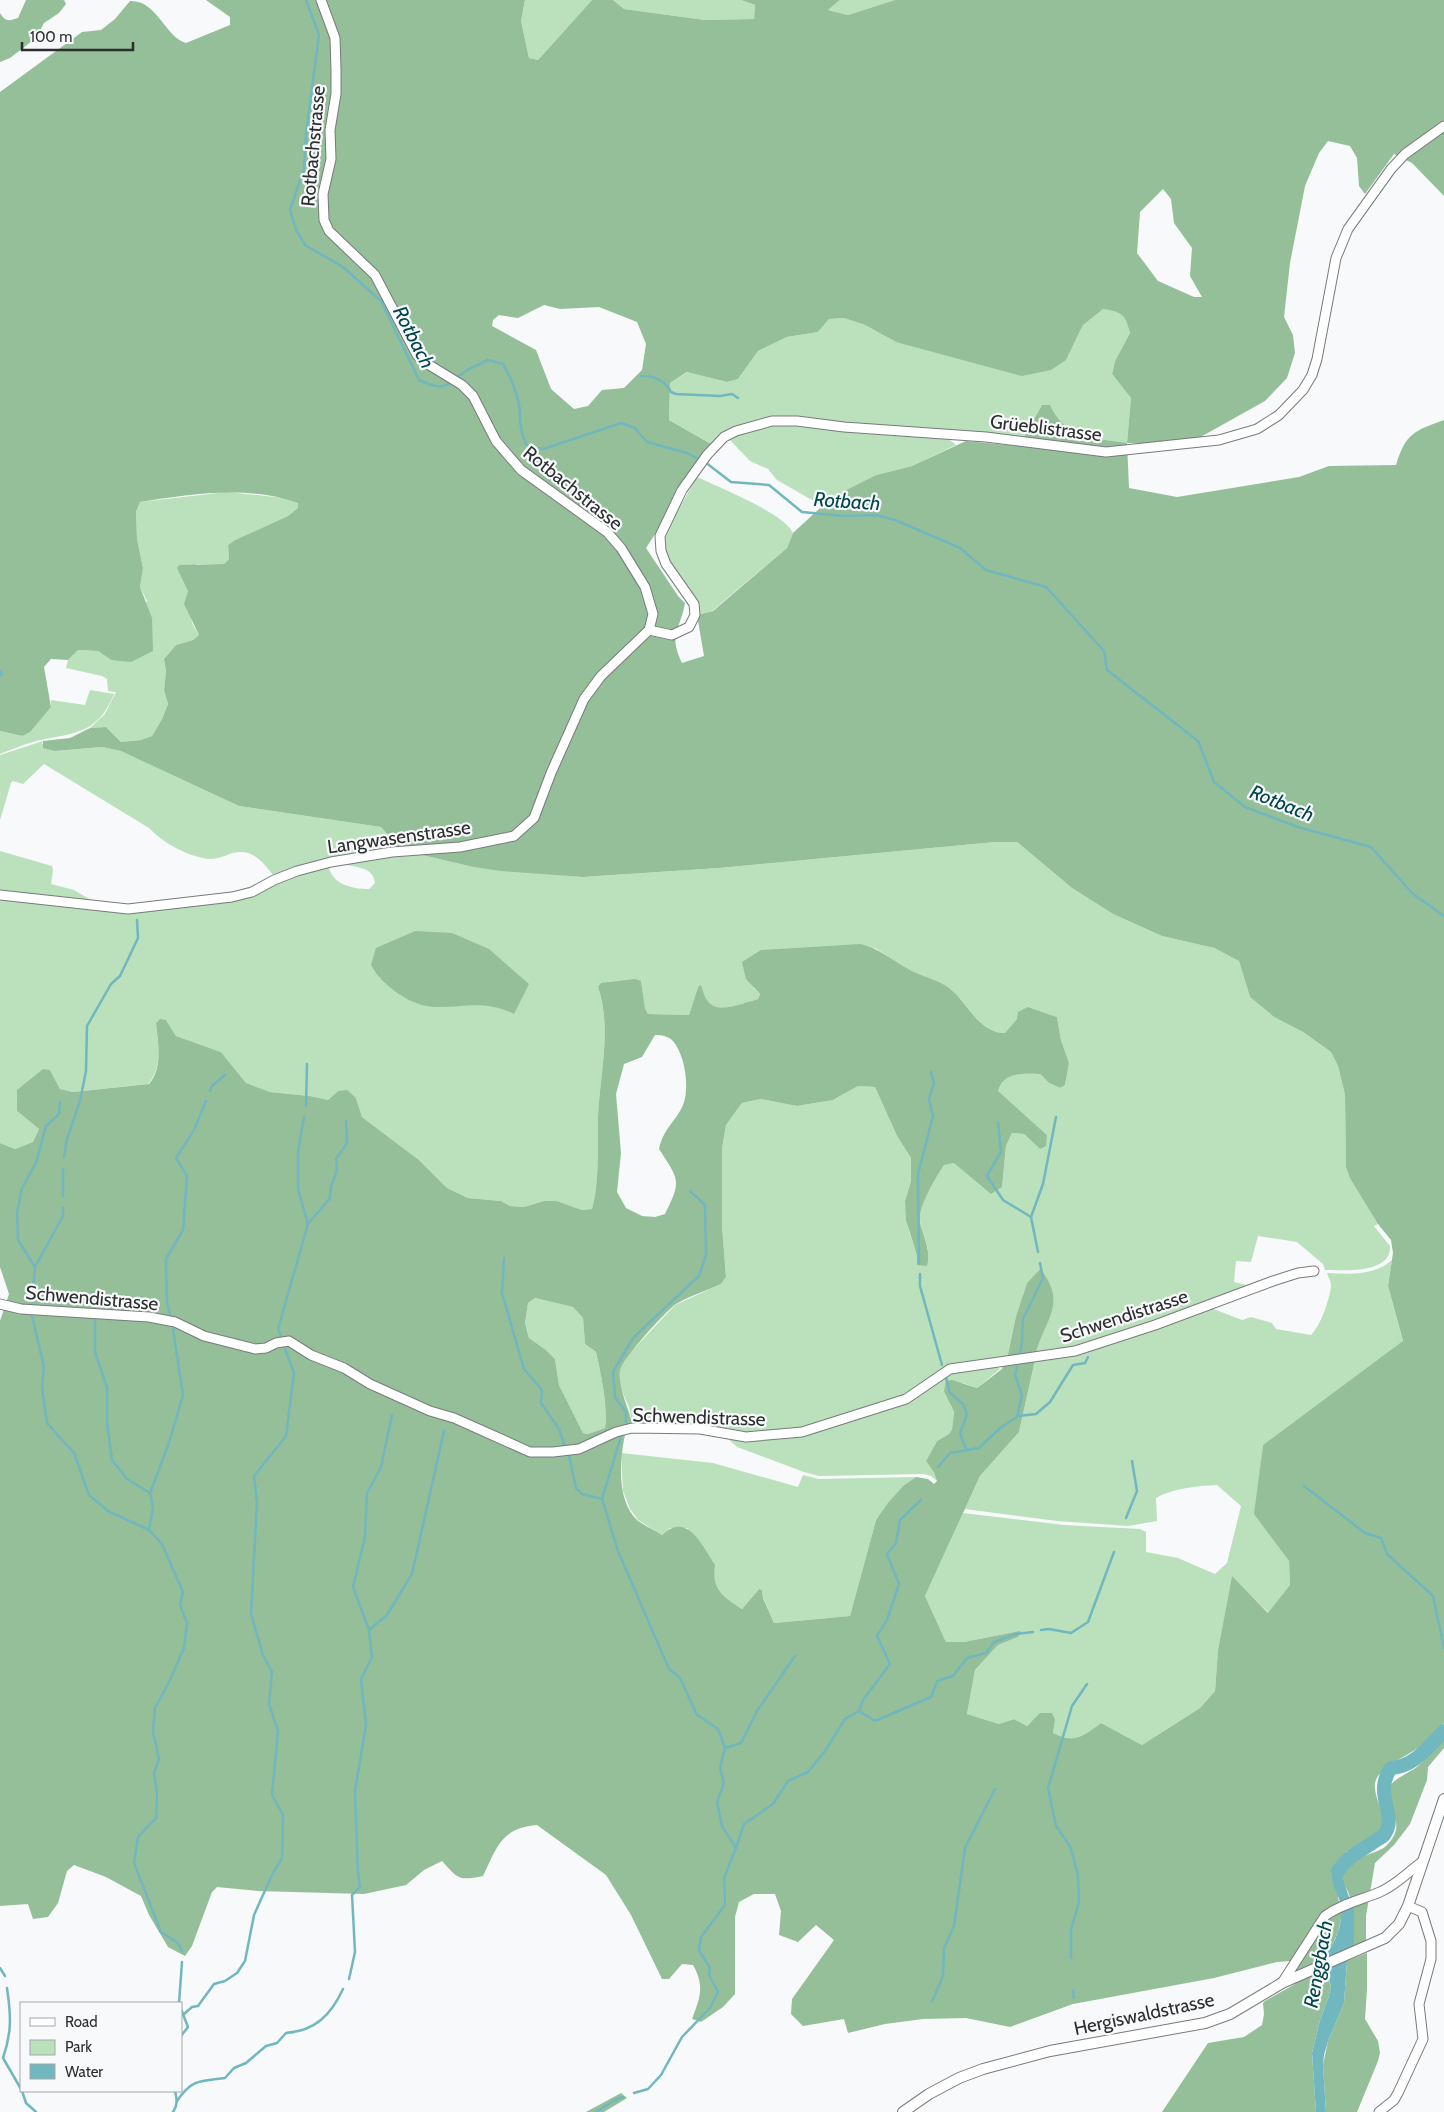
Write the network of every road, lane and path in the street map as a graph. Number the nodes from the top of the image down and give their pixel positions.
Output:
1 (321, 0) edge
2 (1444, 126) edge
3 (649, 630) junction
4 (0, 895) edge
5 (1314, 1272) dead end
6 (0, 1304) edge
7 (1444, 1799) edge
8 (1422, 1862) junction
9 (1408, 1906) junction
10 (1282, 1983) junction
11 (903, 2112) edge
12 (1380, 2112) edge

1 - 3 street, Rotbachstrasse
2 - 3 street, Grüeblistrasse
3 - 4 street, Langwasenstrasse
5 - 6 street, Schwendistrasse
7 - 8 street, Hergiswaldstrasse
8 - 9 street, Hergiswaldstrasse
8 - 10 street
9 - 10 street, Hergiswaldstrasse
9 - 12 street
10 - 11 street, Hergiswaldstrasse

